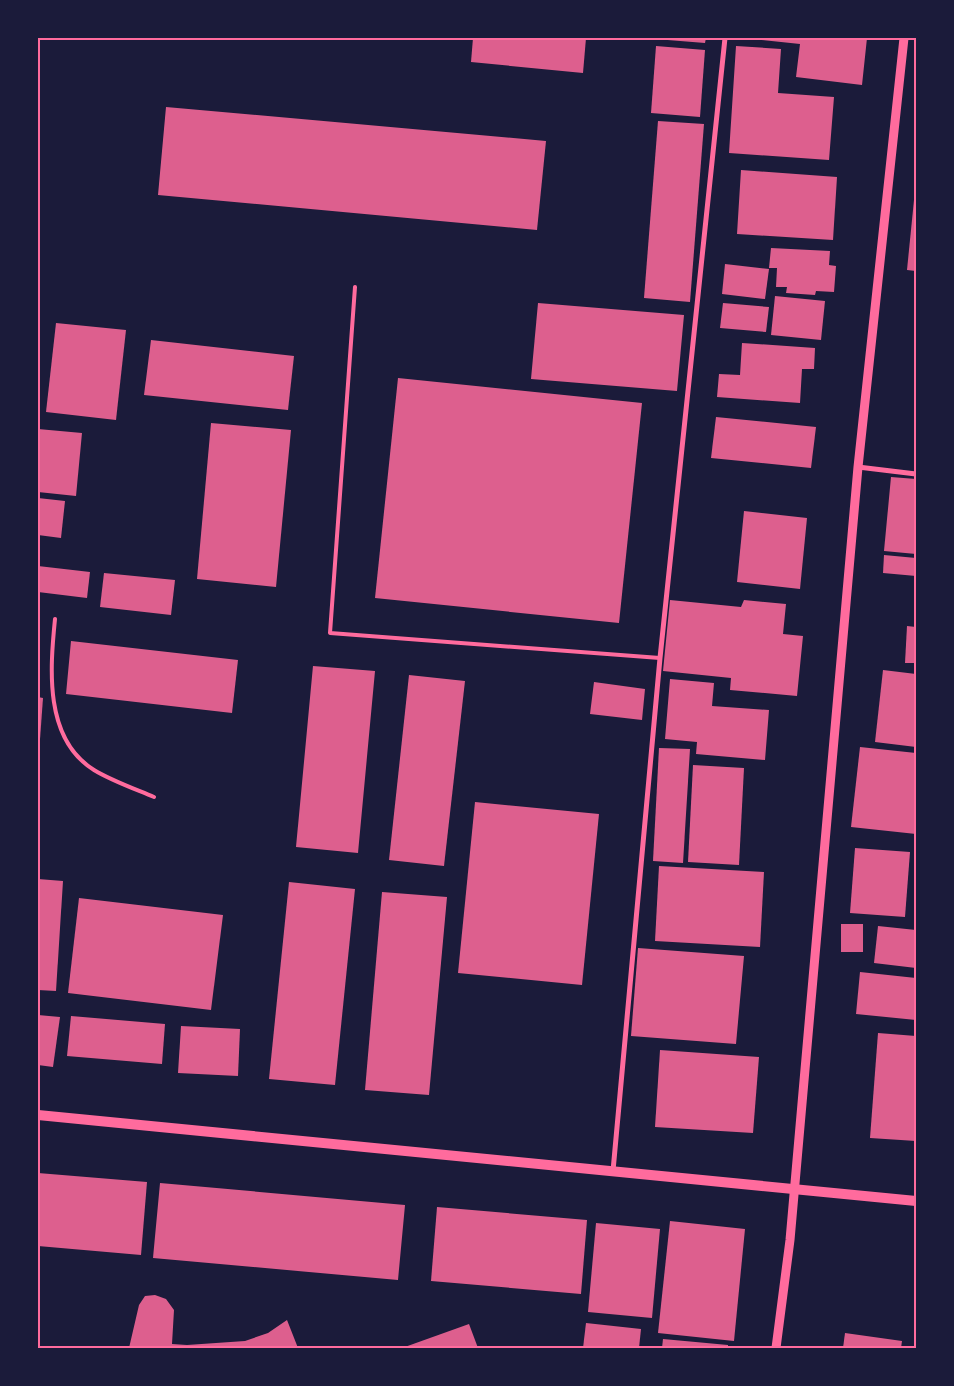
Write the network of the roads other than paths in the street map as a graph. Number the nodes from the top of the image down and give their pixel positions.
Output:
1 (725, 38) edge
2 (904, 38) edge
3 (354, 287) dead end
4 (858, 467) junction
5 (916, 474) edge
6 (55, 619) dead end
7 (660, 658) junction
8 (154, 797) dead end
9 (38, 1115) edge
10 (612, 1171) junction
11 (794, 1189) junction
12 (916, 1201) edge
13 (776, 1348) edge

1 - 7 street
2 - 4 street
3 - 7 lane
4 - 5 street
4 - 11 street
6 - 8 lane
7 - 10 street
9 - 10 main road
10 - 11 main road
11 - 12 main road
11 - 13 street

